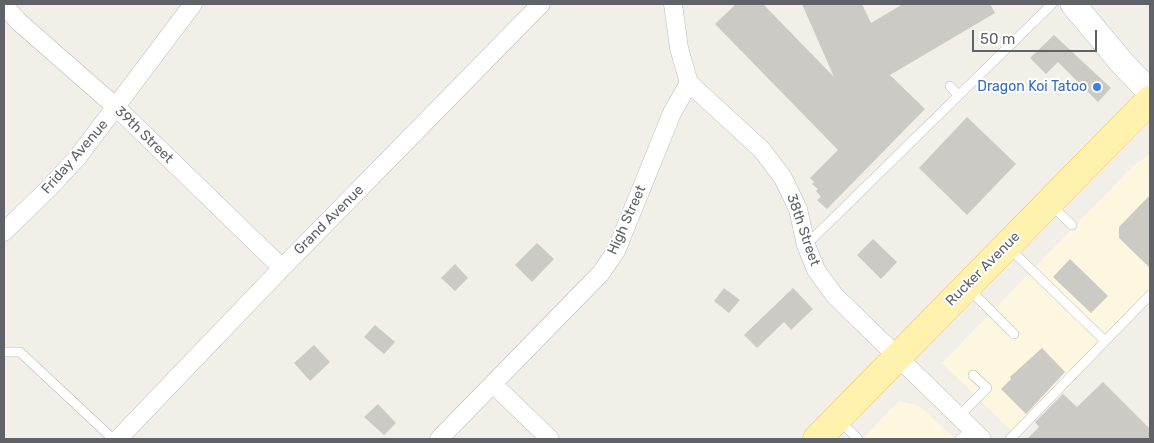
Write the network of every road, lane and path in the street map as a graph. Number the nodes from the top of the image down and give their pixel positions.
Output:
1 (193, 4) edge
2 (542, 4) edge
3 (673, 4) edge
4 (1052, 4) edge
5 (1073, 4) edge
6 (4, 5) edge
7 (689, 83) junction
8 (950, 86) dead end
9 (1150, 92) edge
10 (958, 95) junction
11 (1150, 100) edge
12 (116, 107) junction
13 (1049, 203) junction
14 (1072, 225) dead end
15 (4, 232) edge
16 (806, 245) junction
17 (1006, 246) junction
18 (282, 268) junction
19 (966, 287) junction
20 (1150, 294) edge
21 (1014, 334) dead end
22 (1105, 342) junction
23 (4, 352) edge
24 (897, 357) junction
25 (974, 375) dead end
26 (493, 384) junction
27 (958, 416) junction
28 (837, 418) junction
29 (971, 436) edge
30 (113, 439) edge
31 (118, 439) edge
32 (439, 439) edge
33 (550, 439) edge
34 (817, 439) edge
35 (858, 439) edge
36 (1010, 439) edge

1 - 12 street, Friday Avenue
2 - 18 street, Grand Avenue
3 - 7 street
4 - 10 lane
5 - 9 street
6 - 12 street, 39th Street
7 - 16 street, 38th Street
7 - 26 street, High Street
8 - 10 lane
10 - 16 lane
11 - 13 main road, Rucker Avenue
12 - 15 street, Friday Avenue
12 - 18 street, 39th Street
13 - 14 lane
13 - 17 main road, Rucker Avenue
16 - 24 street, 38th Street
17 - 19 main road, Rucker Avenue
17 - 22 lane
18 - 31 street, Grand Avenue
19 - 21 lane
19 - 24 main road, Rucker Avenue
20 - 22 lane
22 - 36 lane
23 - 30 lane
24 - 27 street, 38th Street
24 - 28 main road, Rucker Avenue
25 - 27 lane
26 - 32 street, High Street
26 - 33 street
27 - 29 street, 38th Street
28 - 34 main road, Rucker Avenue
28 - 35 lane

